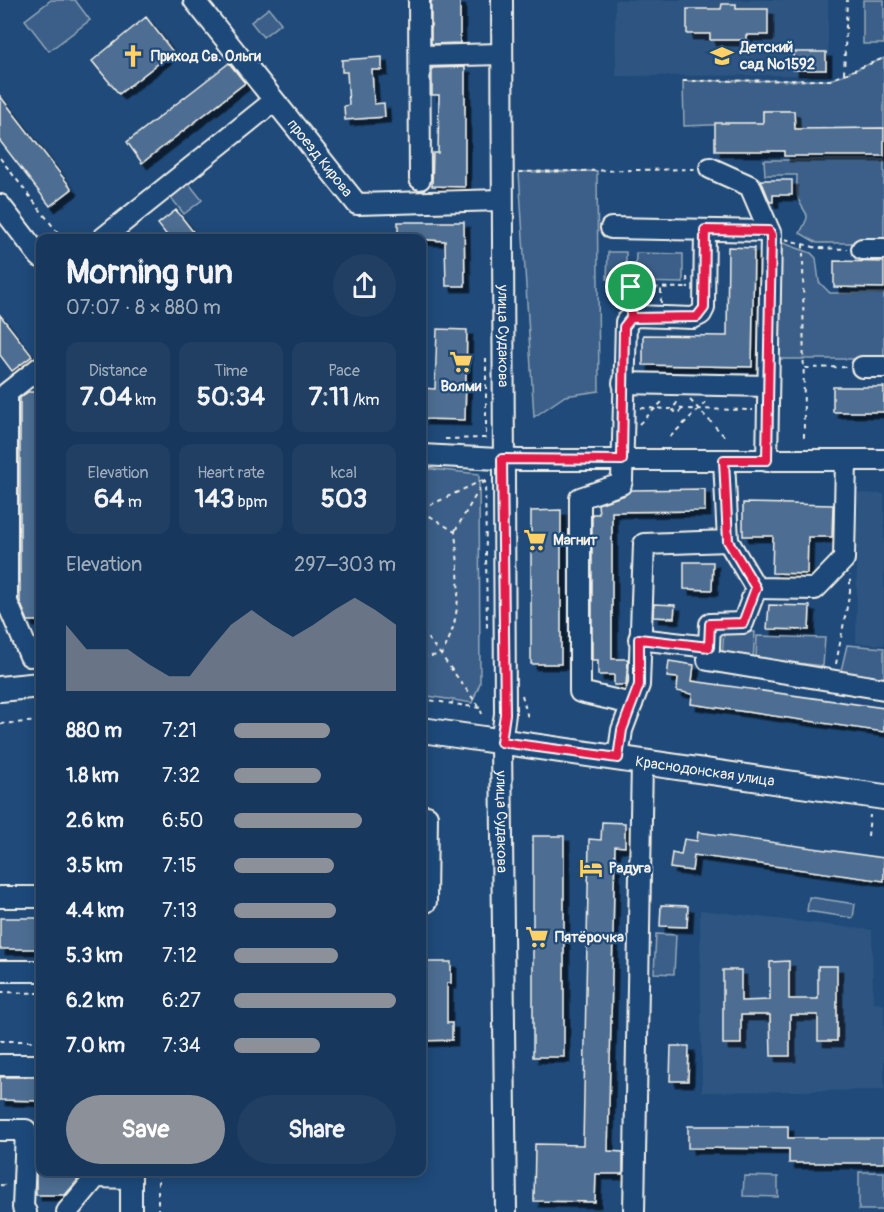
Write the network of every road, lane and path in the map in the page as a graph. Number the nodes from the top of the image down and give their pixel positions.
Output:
1 (194, 0) edge
2 (419, 0) edge
3 (502, 0) edge
4 (847, 0) edge
5 (502, 54) junction
6 (420, 56) junction
7 (884, 58) edge
8 (844, 75) junction
9 (684, 81) dead end
10 (274, 101) junction
11 (0, 158) edge
12 (710, 168) joint
13 (519, 172) dead end
14 (420, 179) dead end
15 (502, 200) junction
16 (0, 205) edge
17 (725, 216) dead end
18 (611, 228) dead end
19 (705, 230) junction
20 (744, 231) junction
21 (770, 233) junction
22 (59, 234) edge
23 (108, 234) edge
24 (803, 244) junction
25 (862, 249) joint
26 (884, 249) edge
27 (36, 252) edge
28 (626, 263) dead end
29 (631, 286) junction
30 (687, 288) dead end
31 (631, 308) junction
32 (862, 367) joint
33 (884, 367) edge
34 (804, 368) junction
35 (36, 369) edge
36 (623, 383) junction
37 (723, 385) junction
38 (680, 386) junction
39 (768, 386) junction
40 (4, 388) edge
41 (623, 408) junction
42 (655, 408) junction
43 (672, 409) junction
44 (682, 409) junction
45 (699, 409) junction
46 (768, 410) junction
47 (4, 428) edge
48 (633, 430) dead end
49 (670, 437) dead end
50 (486, 438) dead end
51 (726, 438) dead end
52 (804, 438) dead end
53 (443, 439) dead end
54 (426, 455) edge
55 (502, 459) junction
56 (622, 460) junction
57 (724, 460) junction
58 (767, 460) junction
59 (846, 460) junction
60 (884, 460) edge
61 (485, 479) junction
62 (426, 508) edge
63 (426, 513) edge
64 (455, 532) junction
65 (3, 538) edge
66 (728, 541) junction
67 (756, 588) junction
68 (3, 603) edge
69 (487, 630) dead end
70 (426, 636) edge
71 (639, 639) junction
72 (709, 647) junction
73 (35, 651) edge
74 (441, 655) junction
75 (426, 657) edge
76 (36, 685) edge
77 (0, 689) edge
78 (884, 689) edge
79 (426, 700) edge
80 (632, 704) junction
81 (480, 708) junction
82 (482, 714) dead end
83 (36, 721) edge
84 (0, 724) edge
85 (426, 731) edge
86 (501, 742) junction
87 (618, 758) junction
88 (642, 761) junction
89 (877, 805) edge
90 (426, 816) edge
91 (868, 836) dead end
92 (0, 897) edge
93 (36, 897) edge
94 (426, 902) edge
95 (0, 971) edge
96 (36, 971) edge
97 (0, 992) edge
98 (36, 993) edge
99 (0, 1041) edge
100 (36, 1041) edge
101 (0, 1065) edge
102 (36, 1065) edge
103 (0, 1130) edge
104 (95, 1176) edge
105 (131, 1176) edge
106 (158, 1176) edge
107 (26, 1212) edge
108 (67, 1212) edge
109 (131, 1212) edge
110 (159, 1212) edge
111 (506, 1212) edge
112 (634, 1212) edge

1 - 10 street, проезд Кирова
2 - 6 street
3 - 5 street, улица Судакова
4 - 8 path
5 - 6 street
5 - 15 street, улица Судакова
6 - 14 street
7 - 8 path
8 - 9 path
10 - 15 street, проезд Кирова
10 - 23 street
11 - 22 path
12 - 13 path
12 - 21 street
15 - 55 street, улица Судакова
16 - 27 street
17 - 20 street
18 - 19 street
19 - 20 street
19 - 31 street
20 - 21 street
21 - 24 path
21 - 39 street
24 - 25 path
24 - 34 path
25 - 26 street
28 - 29 path
29 - 30 path
29 - 31 path
29 - 31 path
31 - 36 street
32 - 33 street
32 - 34 path
34 - 52 path
35 - 40 street
36 - 38 street
36 - 41 street
37 - 38 street
37 - 39 street
37 - 45 path
38 - 42 path
38 - 45 path
39 - 46 street
40 - 47 street
41 - 42 path
41 - 56 street
42 - 43 path
42 - 48 path
43 - 44 path
43 - 44 path
44 - 45 path
45 - 46 path
45 - 49 path
45 - 51 path
46 - 58 street
47 - 65 street
50 - 53 path
54 - 55 street
55 - 56 street
55 - 86 street, улица Судакова
56 - 57 street
56 - 80 street
57 - 58 street
57 - 66 street
58 - 59 street
59 - 60 street
59 - 67 street
61 - 62 path
61 - 64 path
61 - 69 path
63 - 64 path
64 - 74 path
65 - 68 street
66 - 67 street
66 - 71 street
67 - 72 street
68 - 73 street
70 - 74 path
71 - 72 street
71 - 80 street
72 - 78 street
73 - 76 street
74 - 75 path
74 - 81 path
76 - 77 main road
79 - 81 path
80 - 87 street
81 - 82 path
83 - 84 path
85 - 86 main road, Краснодонская улица
86 - 87 main road, Краснодонская улица
86 - 111 street, улица Судакова
87 - 88 main road, Краснодонская улица
88 - 89 main road, Краснодонская улица
88 - 112 street
89 - 91 path
90 - 94 street
92 - 93 street
95 - 96 street
97 - 98 path
99 - 100 path
101 - 102 street
103 - 107 street
104 - 108 street
105 - 109 street
106 - 110 path

